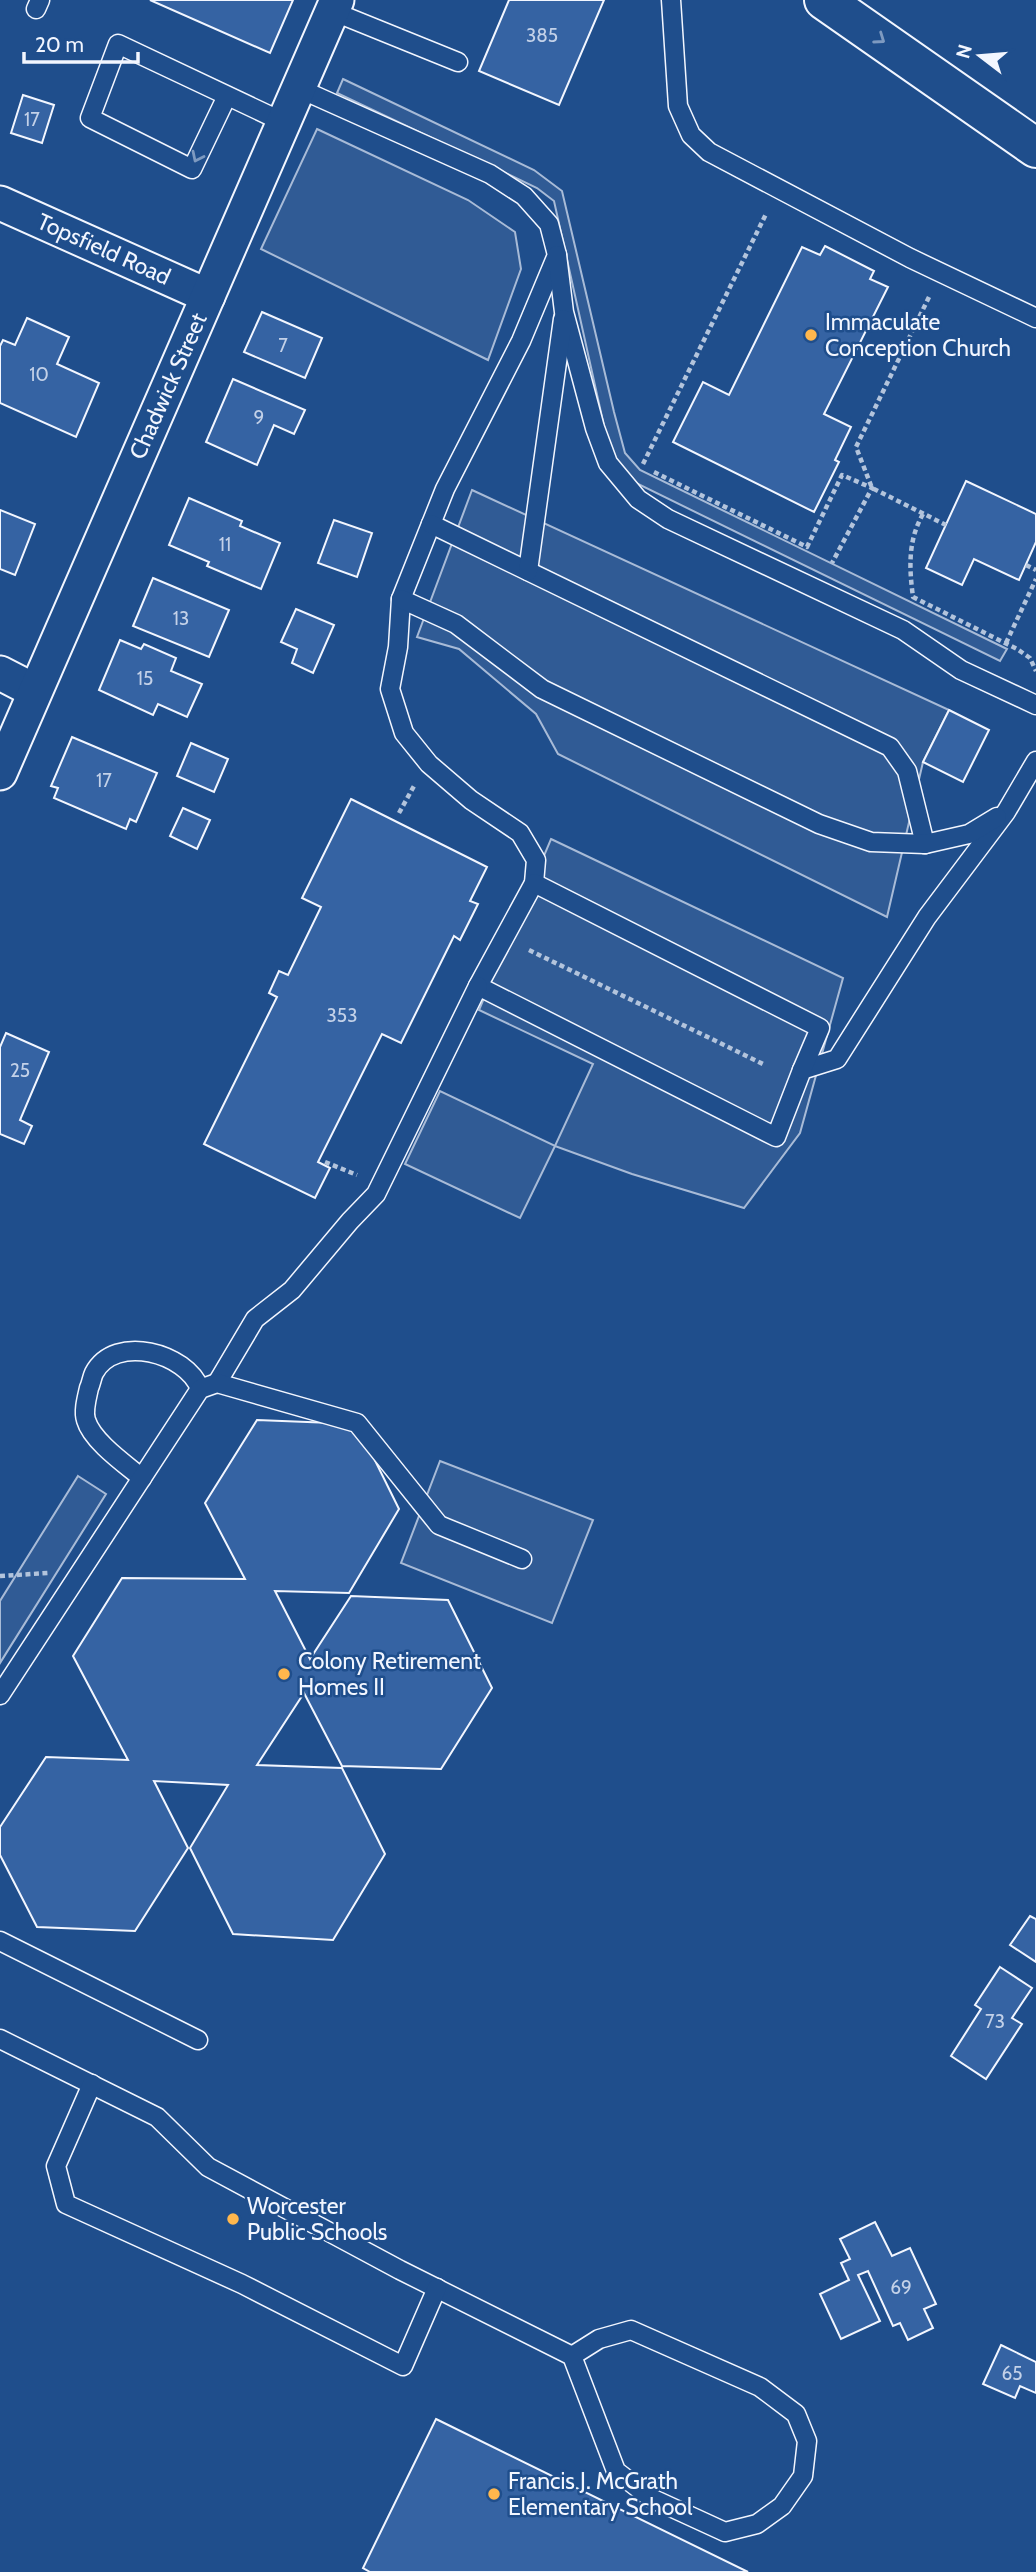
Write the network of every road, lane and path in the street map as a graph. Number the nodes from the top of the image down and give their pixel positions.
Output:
1 (671, 0) edge
2 (824, 0) edge
3 (335, 6) edge
4 (458, 62) dead end
5 (299, 88) junction
6 (227, 96) junction
7 (283, 122) junction
8 (1036, 148) edge
9 (0, 203) edge
10 (769, 208) dead end
11 (556, 255) junction
12 (934, 286) dead end
13 (208, 296) junction
14 (564, 312) junction
15 (1036, 318) edge
16 (872, 488) junction
17 (923, 514) junction
18 (431, 524) junction
19 (946, 525) dead end
20 (832, 563) dead end
21 (1026, 565) dead end
22 (1036, 570) edge
23 (528, 571) junction
24 (1036, 579) edge
25 (401, 599) junction
26 (1006, 643) junction
27 (1036, 671) edge
28 (0, 673) edge
29 (35, 691) junction
30 (1036, 705) edge
31 (1036, 761) edge
32 (0, 773) edge
33 (423, 793) dead end
34 (1006, 812) junction
35 (399, 813) dead end
36 (925, 844) junction
37 (534, 883) junction
38 (504, 937) junction
39 (478, 986) junction
40 (763, 1064) dead end
41 (802, 1070) junction
42 (326, 1162) dead end
43 (366, 1179) dead end
44 (209, 1386) junction
45 (142, 1478) junction
46 (522, 1559) dead end
47 (81, 1570) junction
48 (0, 1576) edge
49 (0, 1695) edge
50 (0, 1941) edge
51 (0, 2039) edge
52 (198, 2040) dead end
53 (92, 2084) junction
54 (437, 2288) junction
55 (572, 2356) junction

1 - 15 lane
2 -> 8 main road
3 - 4 lane
3 - 5 street, Chadwick Street
5 - 7 street, Chadwick Street
5 - 11 lane
6 -> 6 lane
6 - 7 lane
7 - 13 street, Chadwick Street
9 - 13 street, Topsfield Road
10 - 16 path
11 - 14 lane
11 - 18 lane
12 - 16 path
13 - 29 street, Chadwick Street
14 - 23 lane
14 - 30 lane
16 - 17 path
16 - 20 path
17 - 19 path
17 - 26 path
18 - 23 lane
18 - 25 lane
21 - 22 path
23 - 36 lane
24 - 26 path
25 - 36 lane
25 - 37 lane
26 - 27 path
28 - 29 street
29 - 32 street, Chadwick Street
31 - 34 lane
33 - 35 path
34 - 36 lane
34 - 41 lane
37 - 38 lane
37 - 41 lane
38 - 39 lane
38 - 40 path
39 - 41 lane
39 - 44 lane
42 - 43 path
44 - 45 lane
44 - 45 lane
44 - 46 lane
45 - 47 lane
47 - 48 path
47 - 49 lane
50 - 52 lane
51 - 53 lane
53 - 54 lane
53 - 54 lane
54 - 55 lane
55 - 55 lane

